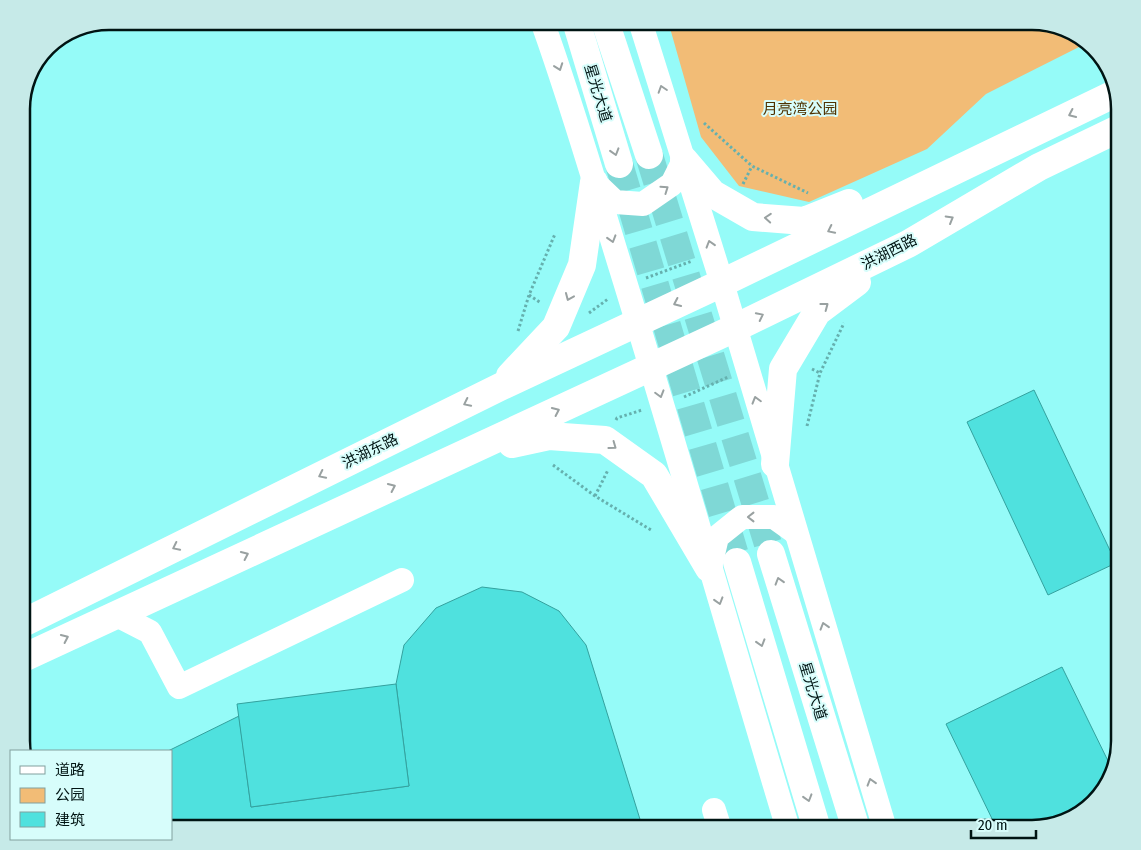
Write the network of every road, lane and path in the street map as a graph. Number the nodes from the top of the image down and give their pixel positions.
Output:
1 (545, 30) edge
2 (579, 30) edge
3 (608, 30) edge
4 (643, 30) edge
5 (1109, 96) edge
6 (704, 122) dead end
7 (1111, 132) edge
8 (649, 155) tunnel mouth
9 (684, 160) junction
10 (619, 164) tunnel mouth
11 (932, 180) junction
12 (594, 182) junction
13 (809, 193) dead end
14 (555, 234) dead end
15 (908, 244) junction
16 (722, 283) junction
17 (847, 317) dead end
18 (638, 322) junction
19 (735, 328) junction
20 (516, 340) dead end
21 (652, 366) junction
22 (500, 387) junction
23 (807, 426) dead end
24 (464, 454) junction
25 (775, 464) junction
26 (553, 466) dead end
27 (651, 530) dead end
28 (795, 532) junction
29 (771, 554) tunnel mouth
30 (737, 562) tunnel mouth
31 (710, 568) junction
32 (402, 580) dead end
33 (115, 614) junction
34 (30, 620) edge
35 (30, 655) edge
36 (785, 820) edge
37 (814, 820) edge
38 (853, 820) edge
39 (882, 820) edge

1 -> 12 street
2 -> 10 main road, 星光大道
3 - 8 main road, 星光大道
9 -> 4 street
5 -> 11 main road
6 - 13 path
15 -> 7 main road, 洪湖西路
11 -> 9 main road
12 -> 9 street
16 -> 9 street
11 -> 16 main road
12 -> 18 street
12 -> 22 main road
14 - 20 path
19 -> 15 main road, 洪湖西路
25 -> 15 main road
16 -> 18 main road, 洪湖东路
16 - 19 street
17 - 23 path
18 - 21 street
18 - 22 main road, 洪湖东路
19 - 21 main road, 洪湖西路
25 -> 19 street
24 -> 21 main road
21 -> 31 street
22 -> 34 main road, 洪湖东路
24 -> 31 main road
33 -> 24 main road
25 - 28 street
26 - 27 path
28 -> 31 street
39 -> 28 street
38 -> 29 main road, 星光大道
30 -> 37 main road
31 -> 36 street
32 - 33 street
35 -> 33 main road

